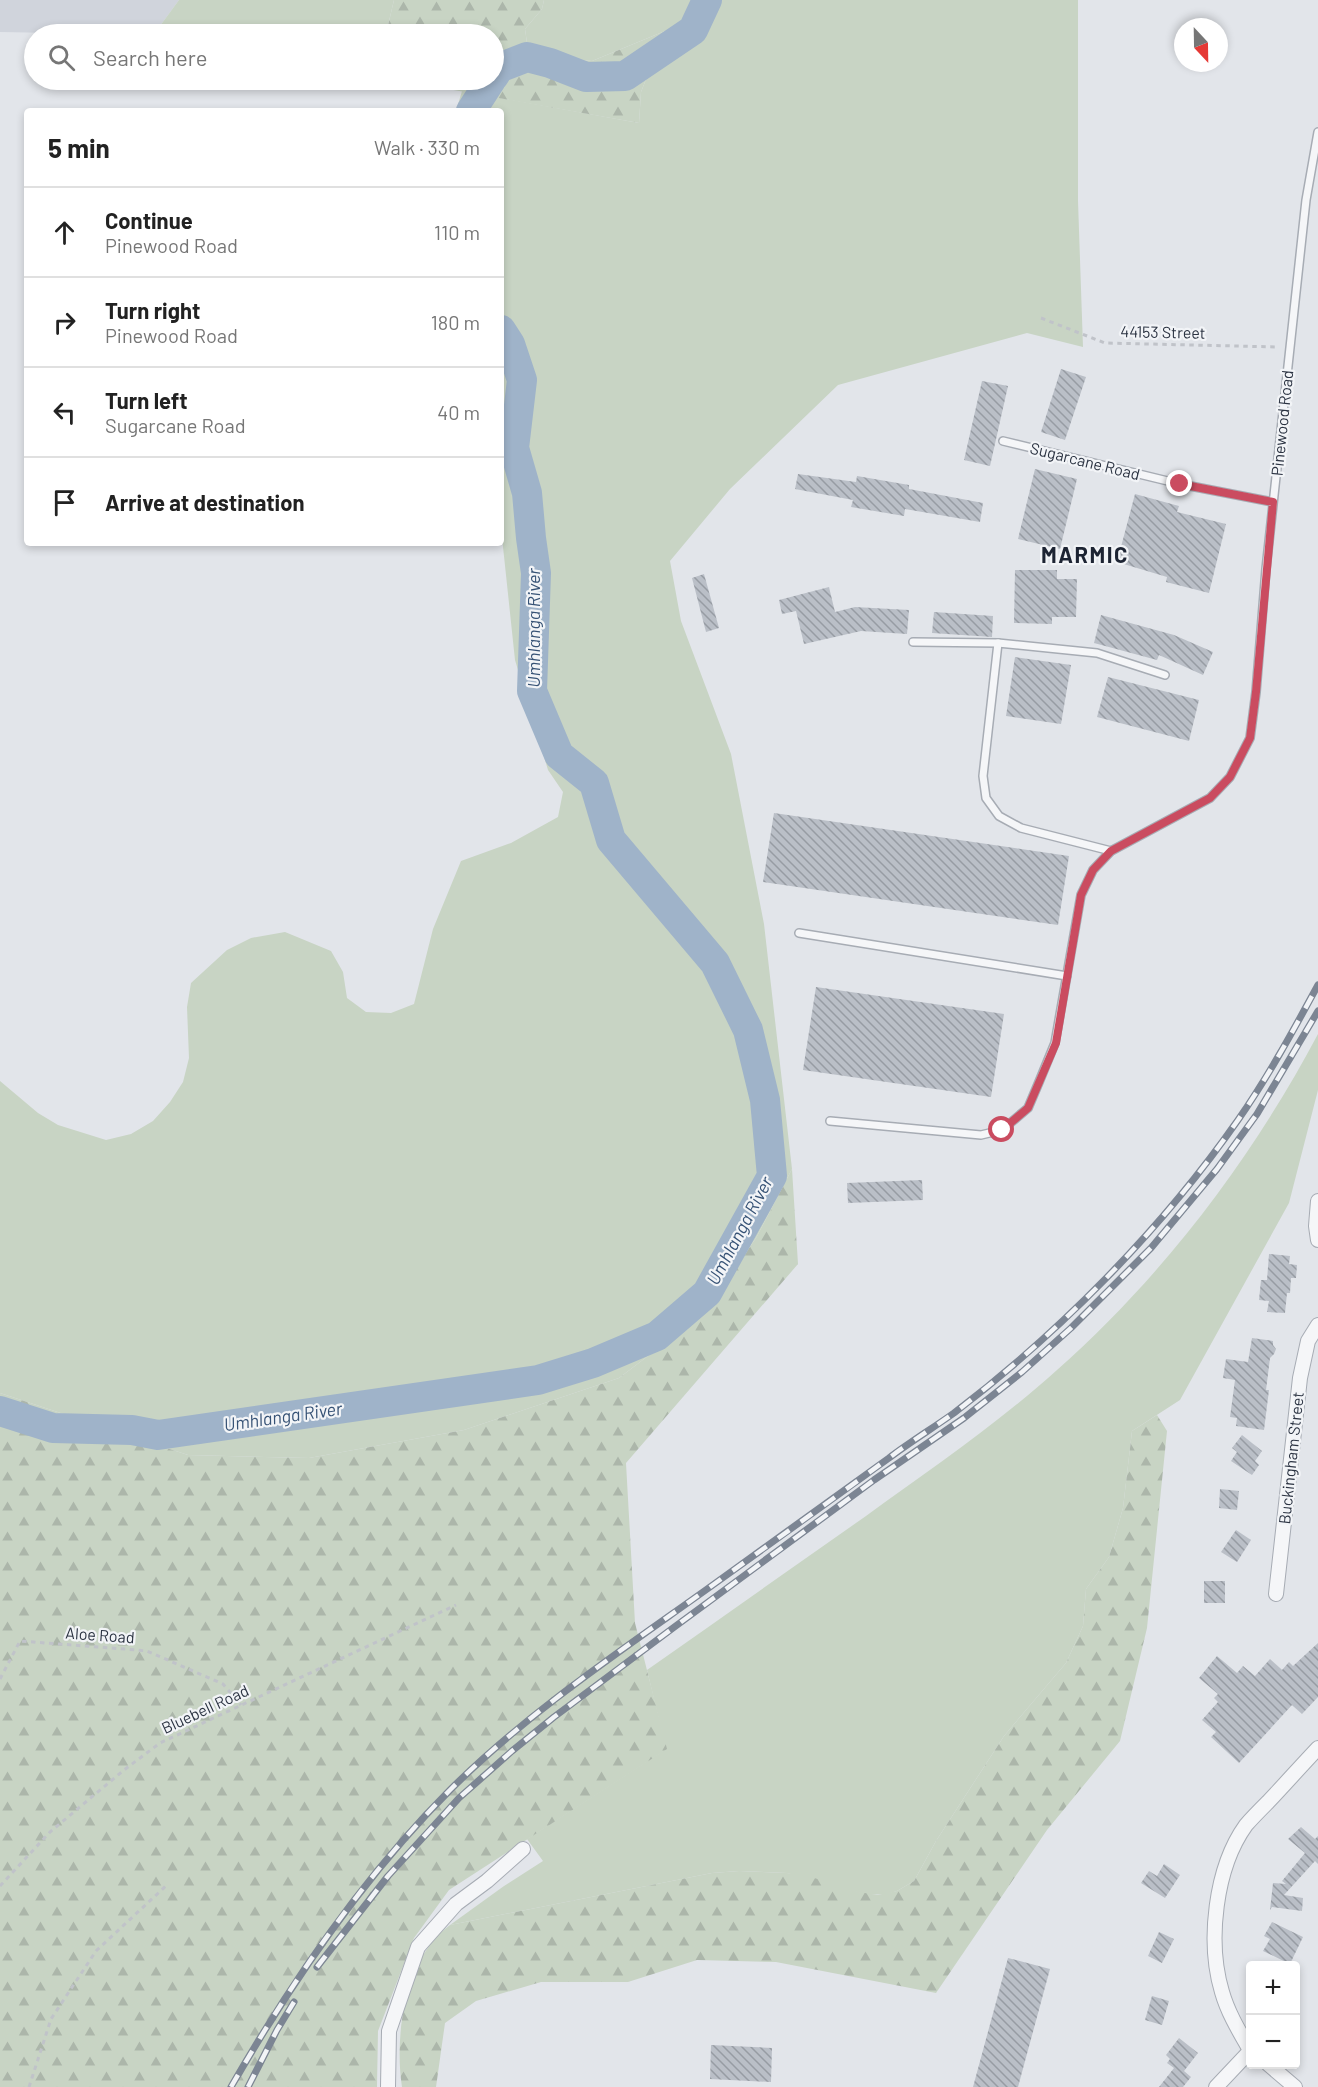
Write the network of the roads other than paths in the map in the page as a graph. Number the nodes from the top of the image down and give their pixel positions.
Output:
1 (1318, 132) edge
2 (1003, 441) dead end
3 (1273, 502) junction
4 (913, 642) dead end
5 (998, 643) junction
6 (1165, 675) dead end
7 (1111, 851) junction
8 (799, 933) dead end
9 (1067, 976) junction
10 (830, 1121) dead end
11 (1318, 1201) edge
12 (1318, 1240) edge
13 (1318, 1325) edge
14 (1276, 1594) dead end
15 (1318, 1748) edge
16 (523, 1849) dead end
17 (1246, 2042) edge
18 (1246, 2055) edge
19 (1274, 2069) edge
20 (388, 2087) edge
21 (1216, 2087) edge
22 (1295, 2087) edge

1 - 3 lane, Pinewood Road
2 - 3 lane, Sugarcane Road
3 - 7 lane, Pinewood Road
4 - 5 lane
5 - 6 lane
5 - 7 lane
7 - 9 lane, Pinewood Road
8 - 9 lane
9 - 10 lane, Pinewood Road
11 - 12 street
13 - 14 street, Buckingham Street
15 - 17 street
16 - 20 street
18 - 21 street
19 - 22 street

